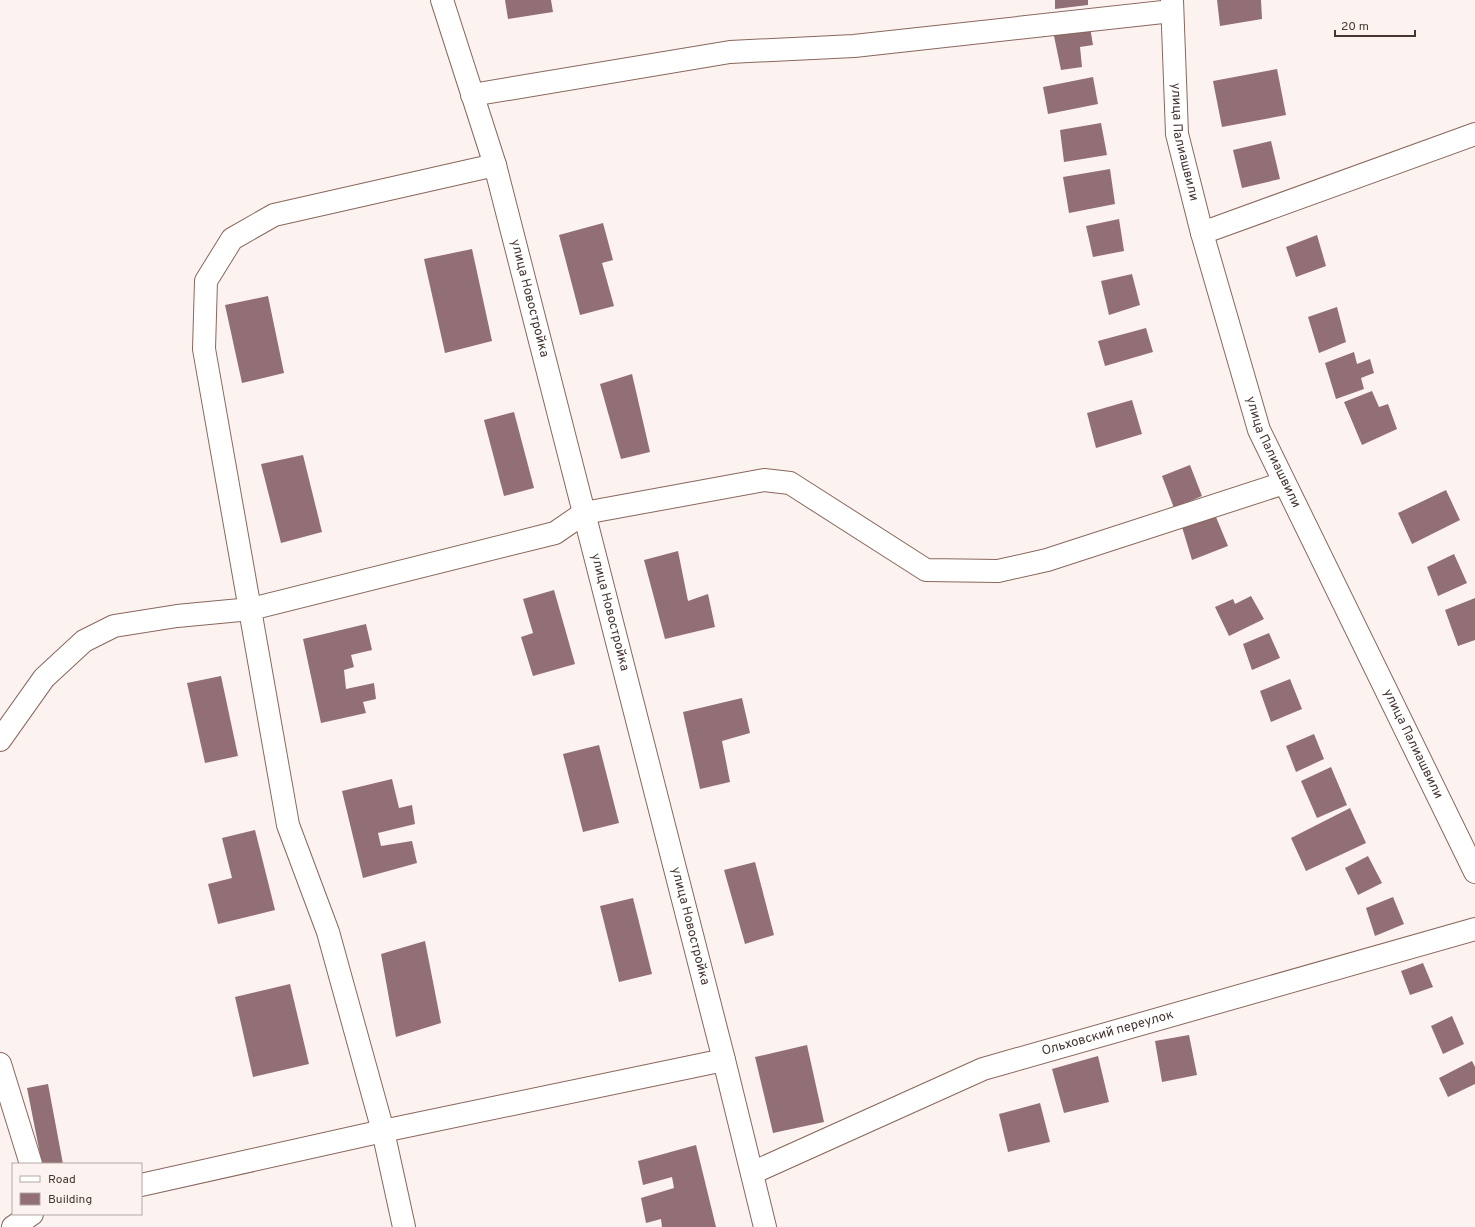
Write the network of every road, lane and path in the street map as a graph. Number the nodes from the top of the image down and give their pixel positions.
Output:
1 (442, 0) edge
2 (1172, 6) edge
3 (472, 95) junction
4 (1475, 134) edge
5 (495, 165) junction
6 (1202, 233) junction
7 (1284, 483) junction
8 (584, 513) junction
9 (250, 609) junction
10 (0, 740) edge
11 (1475, 872) edge
12 (1475, 929) edge
13 (724, 1060) junction
14 (0, 1064) edge
15 (382, 1131) junction
16 (31, 1163) edge
17 (752, 1173) junction
18 (142, 1185) edge
19 (31, 1215) edge
20 (13, 1227) edge
21 (404, 1227) edge
22 (765, 1227) edge

1 - 3 street, улица Новостройка
2 - 3 street
2 - 6 street, улица Палиашвили
3 - 5 street, улица Новостройка
4 - 6 street
5 - 8 street, улица Новостройка
5 - 9 street
6 - 7 street, улица Палиашвили
7 - 8 street
7 - 11 street, улица Палиашвили
8 - 9 street
8 - 13 street, улица Новостройка
9 - 10 street
9 - 15 street
12 - 17 street, Ольховский переулок
13 - 15 street
13 - 17 street, улица Новостройка
14 - 16 street
15 - 18 street
15 - 21 street
17 - 22 street, улица Новостройка
19 - 20 street

